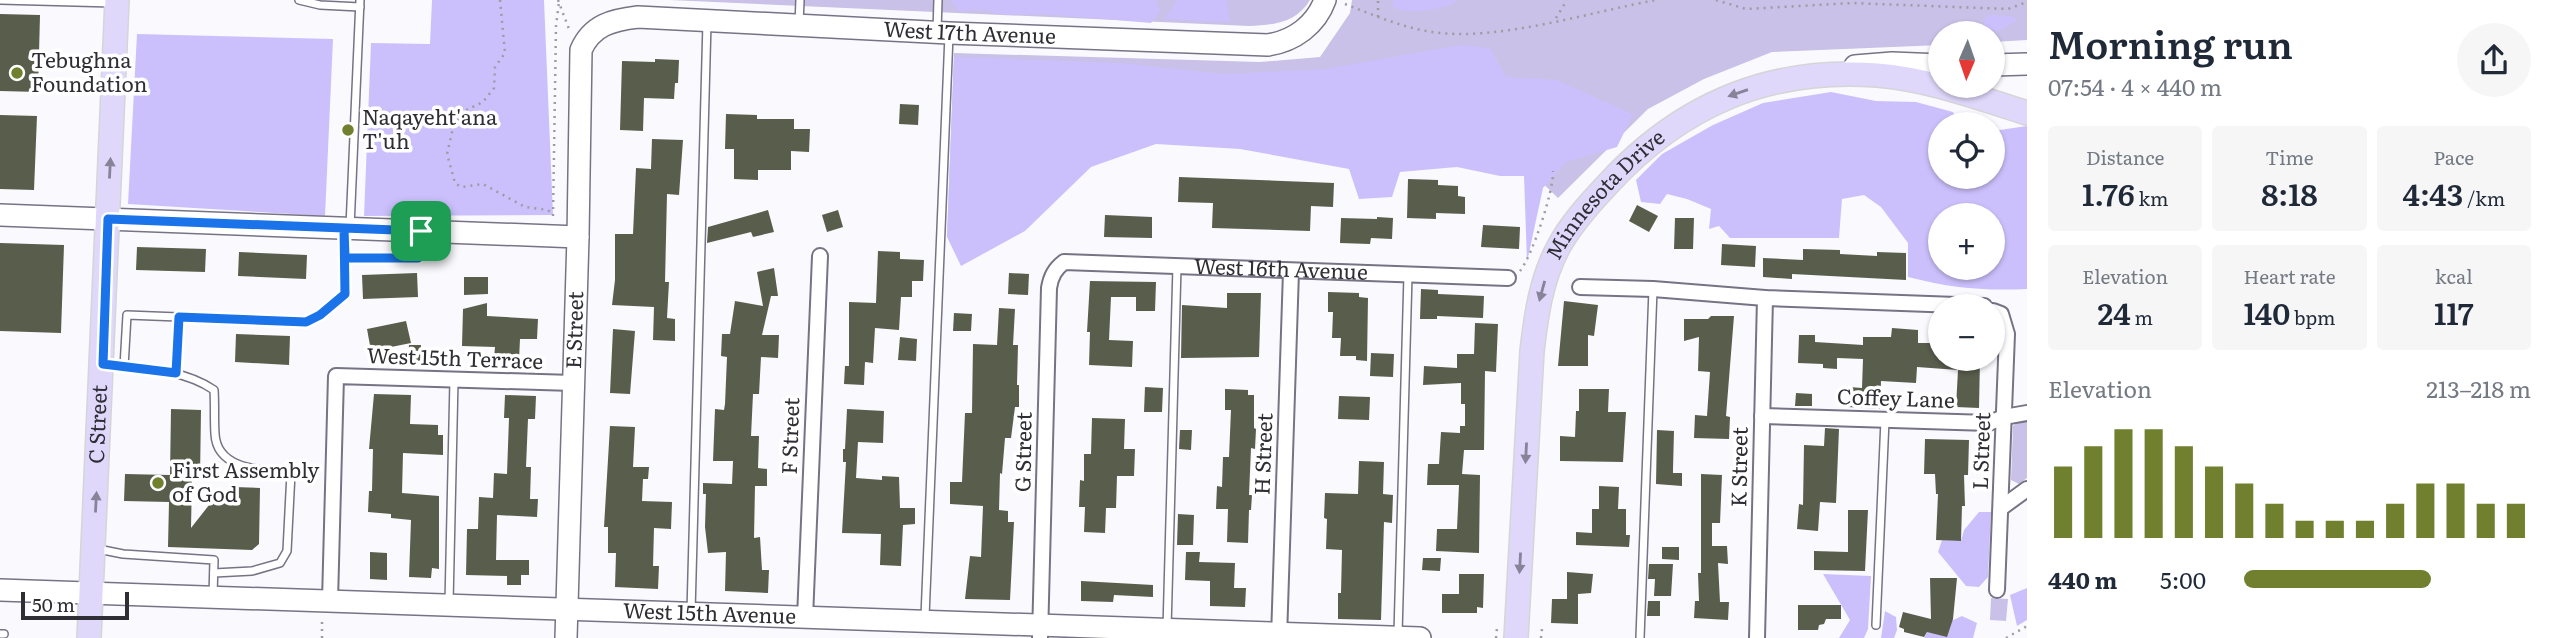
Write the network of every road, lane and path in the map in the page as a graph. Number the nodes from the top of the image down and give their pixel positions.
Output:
1 (299, 0) edge
2 (500, 0) edge
3 (800, 0) edge
4 (938, 0) edge
5 (1378, 0) edge
6 (1567, 0) edge
7 (1653, 0) edge
8 (1716, 0) edge
9 (0, 1) edge
10 (559, 1) edge
11 (117, 2) edge
12 (1335, 2) edge
13 (2027, 2) edge
14 (360, 3) edge
15 (1378, 17) junction
16 (1555, 20) junction
17 (707, 21) junction
18 (799, 25) junction
19 (598, 27) joint
20 (569, 29) dead end
21 (943, 33) junction
22 (2027, 64) edge
23 (1928, 65) edge
24 (2006, 65) edge
25 (1794, 78) junction
26 (2027, 113) edge
27 (1553, 171) dead end
28 (0, 215) edge
29 (108, 219) junction
30 (553, 226) junction
31 (347, 228) junction
32 (421, 231) junction
33 (578, 237) junction
34 (820, 256) dead end
35 (345, 258) junction
36 (1177, 265) junction
37 (1057, 268) joint
38 (1291, 271) junction
39 (1408, 275) junction
40 (1508, 278) joint
41 (1580, 287) dead end
42 (1653, 289) junction
43 (1765, 298) junction
44 (1928, 304) edge
45 (179, 317) junction
46 (2005, 330) edge
47 (113, 366) junction
48 (176, 373) junction
49 (454, 380) junction
50 (573, 383) junction
51 (2027, 413) edge
52 (1762, 415) junction
53 (2004, 417) junction
54 (1885, 420) junction
55 (2027, 489) edge
56 (2001, 508) junction
57 (94, 548) junction
58 (214, 573) junction
59 (0, 590) edge
60 (1997, 590) dead end
61 (92, 592) junction
62 (214, 596) junction
63 (330, 601) junction
64 (449, 604) junction
65 (567, 607) junction
66 (691, 613) junction
67 (805, 618) junction
68 (1497, 621) dead end
69 (322, 622) dead end
70 (925, 622) junction
71 (1876, 625) dead end
72 (2027, 626) edge
73 (1542, 629) dead end
74 (1041, 632) edge
75 (1167, 634) edge
76 (1279, 635) edge
77 (89, 638) edge
78 (322, 638) edge
79 (566, 638) edge
80 (1398, 638) edge
81 (1420, 638) edge
82 (1496, 638) edge
83 (1516, 638) edge
84 (1542, 638) edge
85 (1640, 638) edge
86 (1757, 638) edge
87 (2006, 638) edge

1 - 14 lane
2 - 30 path
3 - 18 lane
4 - 21 lane
5 - 15 path
6 - 16 path
7 - 16 path
8 - 13 path
9 - 11 lane
10 - 20 path
10 - 30 path
29 -> 11 main road, C Street
12 - 15 path
12 - 21 main road, West 17th Avenue
14 - 31 lane
15 - 16 path
17 - 18 main road, West 17th Avenue
17 - 19 main road, West 17th Avenue
17 - 66 lane
18 - 21 main road, West 17th Avenue
19 - 33 main road, E Street
21 - 70 lane
22 - 24 main road
23 - 25 main road
25 - 26 main road, Minnesota Drive
25 -> 83 main road, Minnesota Drive
27 - 40 path
28 - 29 main road
29 - 31 main road
29 - 47 main road, C Street
30 - 32 main road
30 - 33 main road
31 - 32 main road
31 - 35 lane
32 - 35 lane
33 - 50 main road, E Street
34 - 67 street, F Street
35 - 45 lane
36 - 37 street, West 16th Avenue
36 - 38 street, West 16th Avenue
36 - 75 lane
37 - 74 street, G Street
38 - 39 street, West 16th Avenue
38 - 76 street, H Street
39 - 40 street, West 16th Avenue
39 - 80 lane
41 - 42 street
42 - 43 street
42 - 85 lane
43 - 44 street
43 - 52 street, K Street
45 - 47 lane
45 - 48 lane
46 - 53 street, L Street
47 - 48 lane
57 -> 47 main road, C Street
48 - 58 lane
49 - 50 street, West 15th Terrace
49 - 63 street, West 15th Terrace
49 - 64 lane
50 - 65 main road, E Street
51 - 53 street, Coffey Lane
52 - 54 street, Coffey Lane
52 - 86 street, K Street
53 - 54 street, Coffey Lane
53 - 56 street, L Street
54 - 71 lane
55 - 56 street
56 - 60 street, L Street
57 - 58 lane
57 - 61 main road, C Street
58 - 62 lane
59 - 61 main road, West 15th Avenue
61 - 62 main road, West 15th Avenue
61 - 77 main road, C Street
62 - 63 main road, West 15th Avenue
63 - 64 main road, West 15th Avenue
64 - 65 main road, West 15th Avenue
65 - 66 main road, West 15th Avenue
65 - 79 main road, E Street
66 - 67 main road, West 15th Avenue
67 - 70 main road, West 15th Avenue
68 - 82 path
69 - 78 path
70 - 74 main road, West 15th Avenue
72 - 87 path
73 - 84 path
74 - 75 main road, West 15th Avenue
75 - 76 main road, West 15th Avenue
76 - 80 main road, West 15th Avenue
80 - 81 main road, West 15th Avenue

